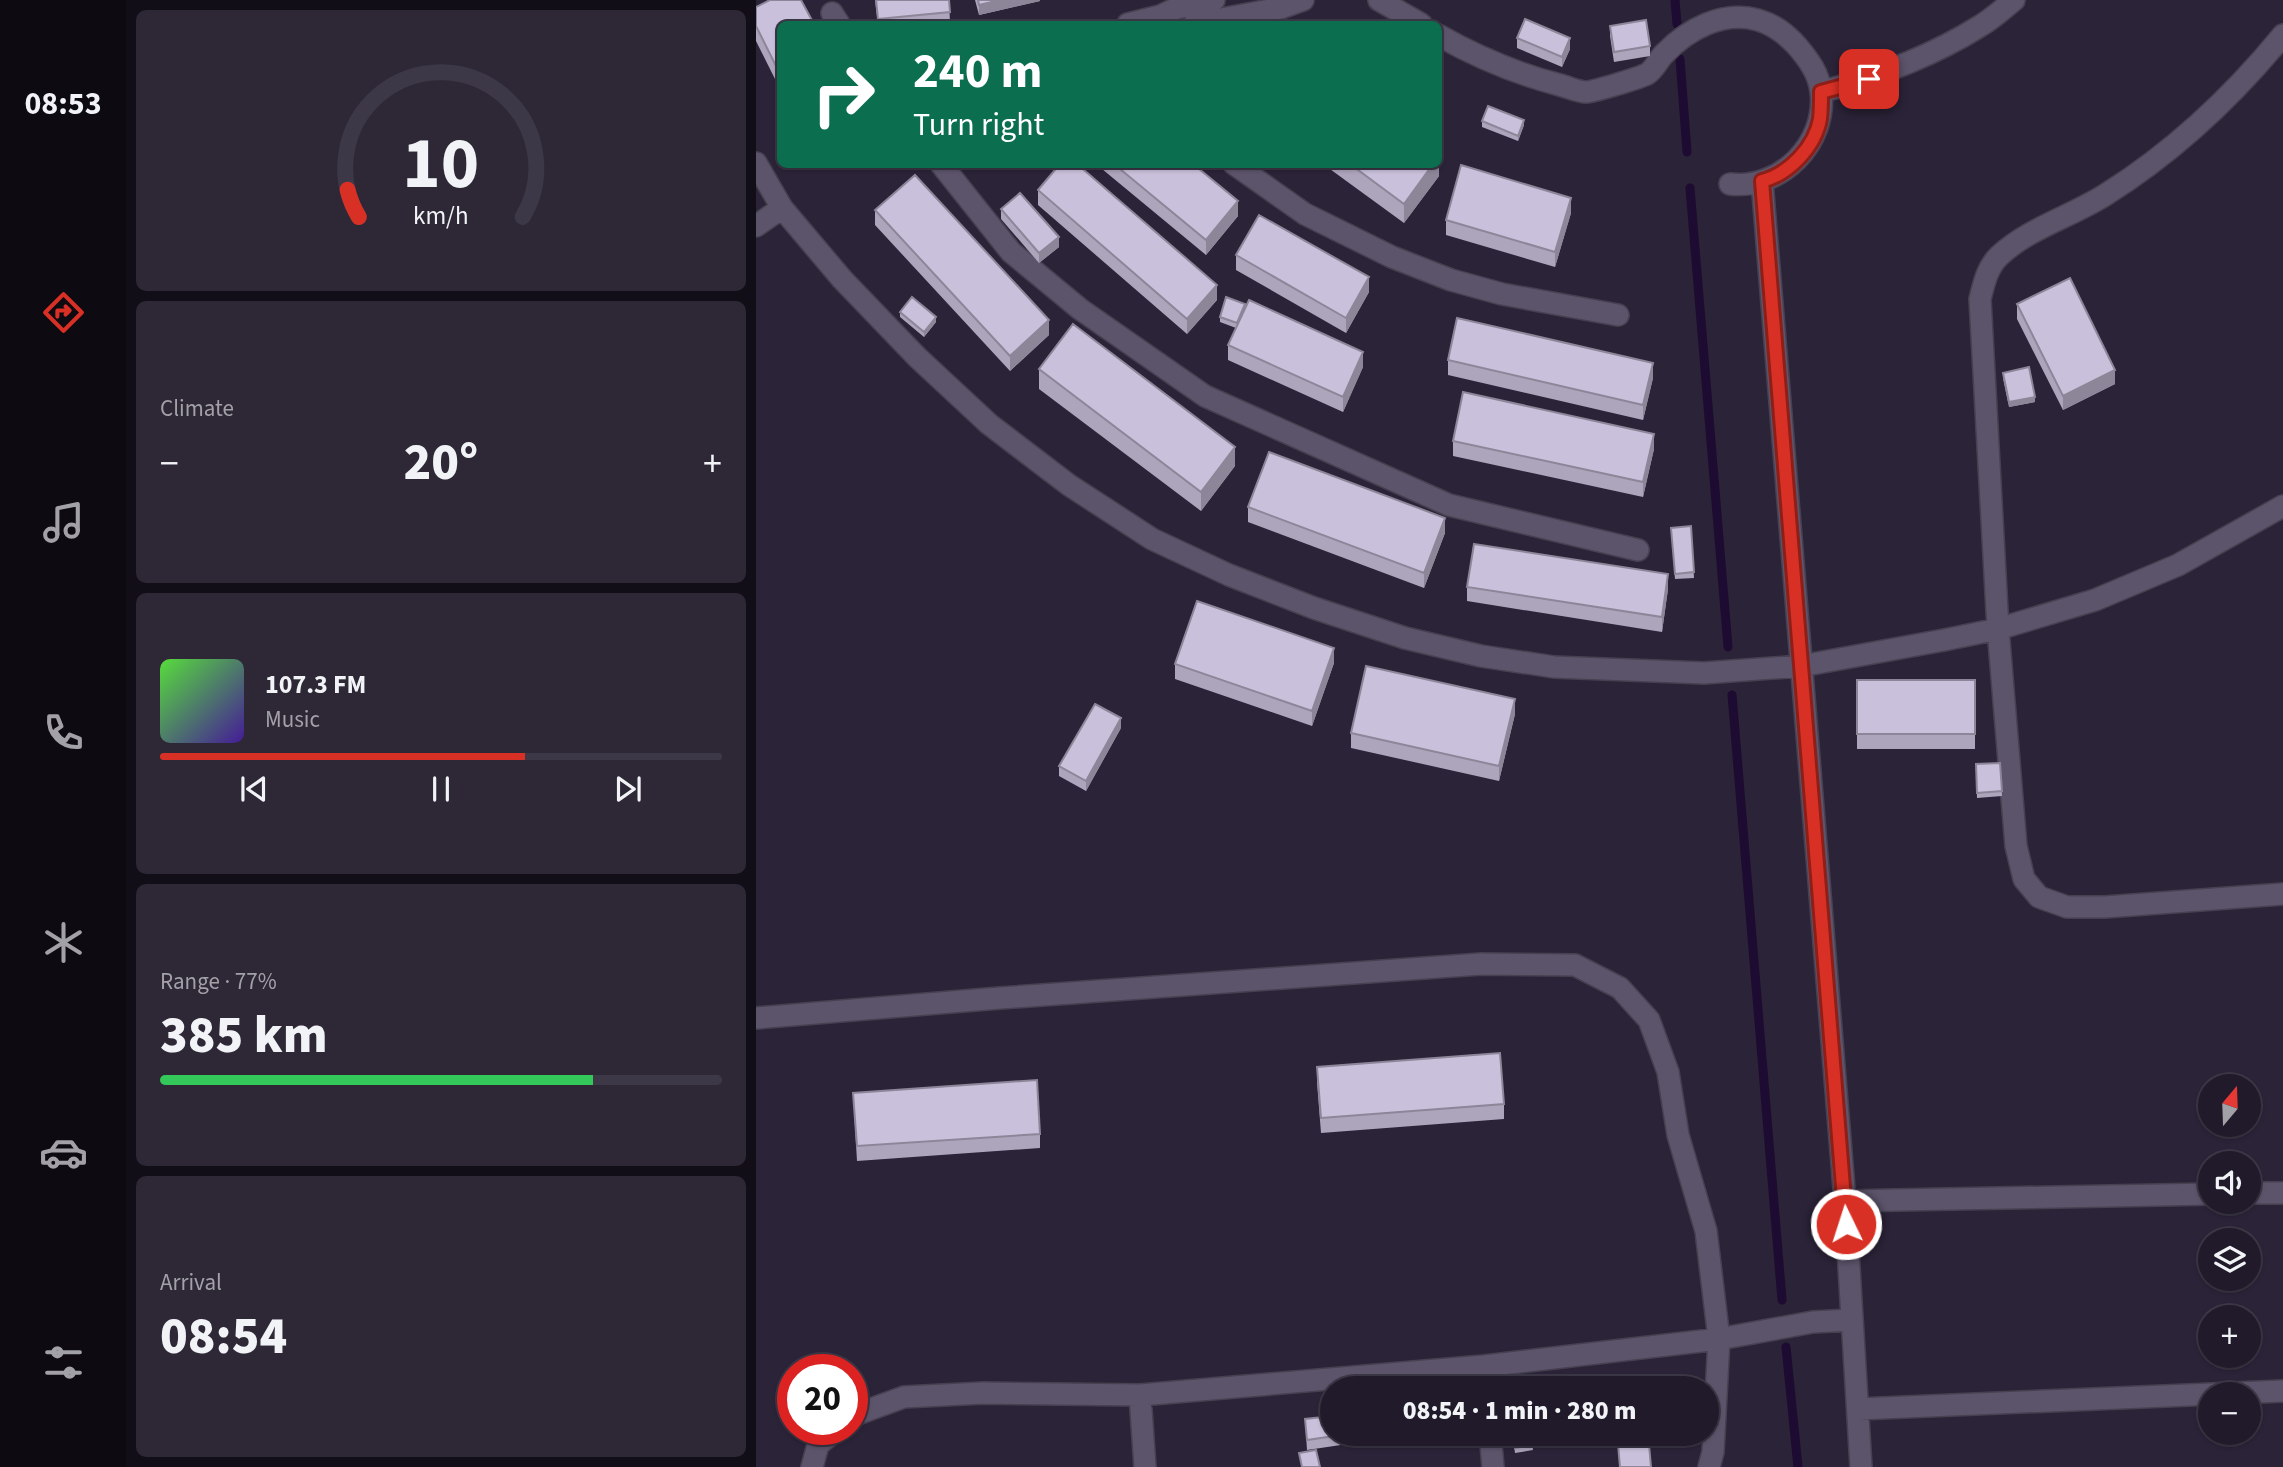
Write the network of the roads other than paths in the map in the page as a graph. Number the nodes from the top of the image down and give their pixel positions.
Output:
1 (1213, 0) edge
2 (1303, 0) edge
3 (1379, 0) edge
4 (2014, 0) edge
5 (1165, 14) edge
6 (1139, 21) edge
7 (1210, 21) edge
8 (1416, 21) edge
9 (2283, 35) edge
10 (1442, 37) edge
11 (1821, 92) junction
12 (756, 163) edge
13 (944, 168) edge
14 (1240, 168) edge
15 (1762, 181) junction
16 (1730, 184) dead end
17 (782, 208) junction
18 (756, 226) edge
19 (1618, 315) dead end
20 (2283, 506) edge
21 (1638, 550) dead end
22 (1998, 629) junction
23 (1801, 666) junction
24 (2283, 894) edge
25 (756, 1018) edge
26 (2261, 1193) edge
27 (2283, 1193) edge
28 (2198, 1194) edge
29 (1845, 1200) junction
30 (1852, 1320) junction
31 (1719, 1339) junction
32 (1484, 1366) junction
33 (1485, 1376) edge
34 (2283, 1391) edge
35 (1140, 1395) junction
36 (1858, 1409) junction
37 (868, 1410) edge
38 (818, 1445) edge
39 (1491, 1446) edge
40 (812, 1467) edge
41 (1145, 1467) edge
42 (1493, 1467) edge
43 (1710, 1467) edge
44 (1861, 1467) edge

1 - 5 lane
2 - 7 lane
3 - 8 lane
4 - 11 lane
5 - 6 lane
9 - 22 lane
10 - 11 lane
11 - 15 lane
12 - 17 lane
13 - 21 lane
14 - 19 lane
15 - 16 lane
15 - 23 lane
17 - 18 lane
17 - 23 lane
20 - 22 lane
22 - 23 lane
22 - 24 lane
23 - 29 lane
25 - 31 lane
26 - 27 lane
28 - 29 lane
29 - 30 lane
30 - 31 lane
30 - 36 lane
31 - 32 lane
31 - 43 lane
32 - 33 lane
32 - 35 lane
34 - 36 lane
35 - 37 lane
35 - 41 lane
36 - 44 lane
38 - 40 lane
39 - 42 lane

